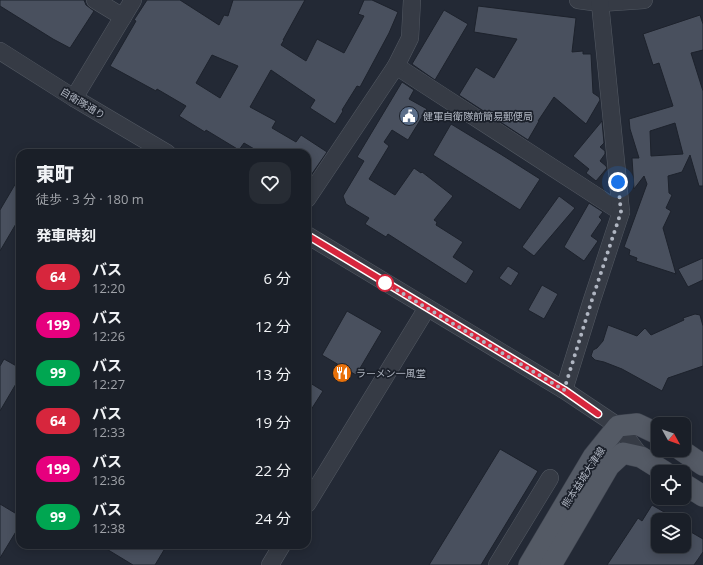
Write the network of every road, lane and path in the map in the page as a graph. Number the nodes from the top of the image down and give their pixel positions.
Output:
1 (95, 0) edge
2 (133, 0) edge
3 (412, 0) edge
4 (578, 0) edge
5 (644, 0) edge
6 (600, 3) junction
7 (122, 17) junction
8 (0, 51) edge
9 (396, 66) junction
10 (74, 98) junction
11 (160, 149) edge
12 (311, 193) edge
13 (621, 212) junction
14 (311, 237) edge
15 (427, 308) junction
16 (564, 390) junction
17 (618, 426) junction
18 (651, 431) edge
19 (641, 457) junction
20 (691, 457) edge
21 (654, 465) edge
22 (703, 465) edge
23 (550, 478) dead end
24 (691, 488) edge
25 (703, 496) edge
26 (311, 497) edge
27 (280, 549) edge
28 (270, 565) edge
29 (497, 565) edge
30 (529, 565) edge
31 (551, 565) edge

1 - 7 street
2 - 7 street
3 - 9 street
4 - 6 street
5 - 6 street
6 - 13 street
7 - 10 street
8 - 10 street, 自衛隊通り
9 - 12 street
9 - 13 street
10 - 11 street, 自衛隊通り
13 - 16 street
14 - 15 street
15 - 16 street
15 - 26 street
16 - 17 street
17 - 18 main road
17 - 19 street
17 - 30 main road, 熊本益城大津線
19 - 21 main road, 熊本益城大津線
19 - 31 main road, 熊本益城大津線
20 - 22 main road
23 - 29 street
24 - 25 main road
27 - 28 street

